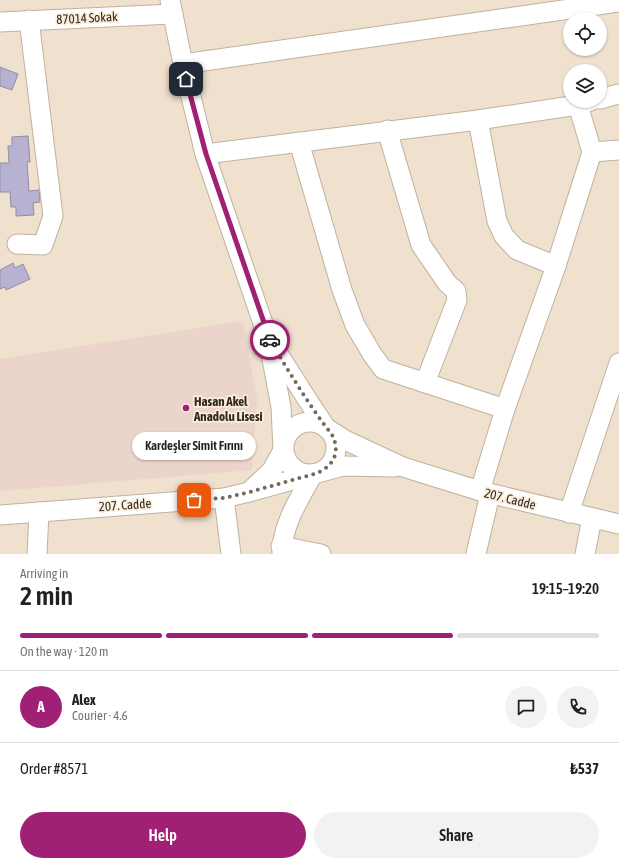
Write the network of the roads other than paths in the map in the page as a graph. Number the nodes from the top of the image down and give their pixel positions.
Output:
1 (619, 2) edge
2 (172, 7) edge
3 (29, 20) junction
4 (0, 22) edge
5 (183, 64) junction
6 (619, 94) edge
7 (607, 97) edge
8 (563, 106) edge
9 (586, 108) edge
10 (478, 120) junction
11 (387, 130) junction
12 (299, 142) junction
13 (619, 150) edge
14 (592, 152) junction
15 (206, 154) junction
16 (17, 244) dead end
17 (556, 266) junction
18 (268, 338) junction
19 (619, 363) edge
20 (425, 383) junction
21 (505, 408) junction
22 (326, 428) junction
23 (283, 450) junction
24 (403, 467) junction
25 (314, 474) junction
26 (250, 492) junction
27 (485, 493) junction
28 (224, 498) junction
29 (39, 512) junction
30 (570, 513) junction
31 (0, 515) edge
32 (592, 518) junction
33 (619, 524) edge
34 (281, 550) edge
35 (37, 554) edge
36 (230, 554) edge
37 (321, 554) edge
38 (476, 554) edge
39 (585, 554) edge

1 - 5 street
2 - 3 street, 87014 Sokak
2 - 5 street
3 - 4 street, 87014 Sokak
3 - 16 street
5 - 15 street
6 - 7 street
8 - 10 street
9 - 14 street
10 - 11 street
10 - 17 street
11 - 12 street
11 - 20 street
12 - 15 street
12 - 20 street
13 - 14 street
14 - 17 street
15 - 18 street
17 - 21 street
18 - 22 street
18 - 23 street
19 - 30 street
20 - 21 street
21 - 27 street
22 - 23 street
22 - 24 street
22 - 25 street
23 - 25 street
23 - 26 street
24 - 25 street
24 - 27 street, 207. Cadde
25 - 26 street, 207. Cadde
25 - 34 street
26 - 28 street, 207. Cadde
27 - 30 street, 207. Cadde
27 - 38 street
28 - 29 street, 207. Cadde
28 - 36 street
29 - 31 street, 207. Cadde
29 - 35 street
30 - 32 street, 207. Cadde
32 - 33 street, 207. Cadde
32 - 39 street
34 - 37 street

